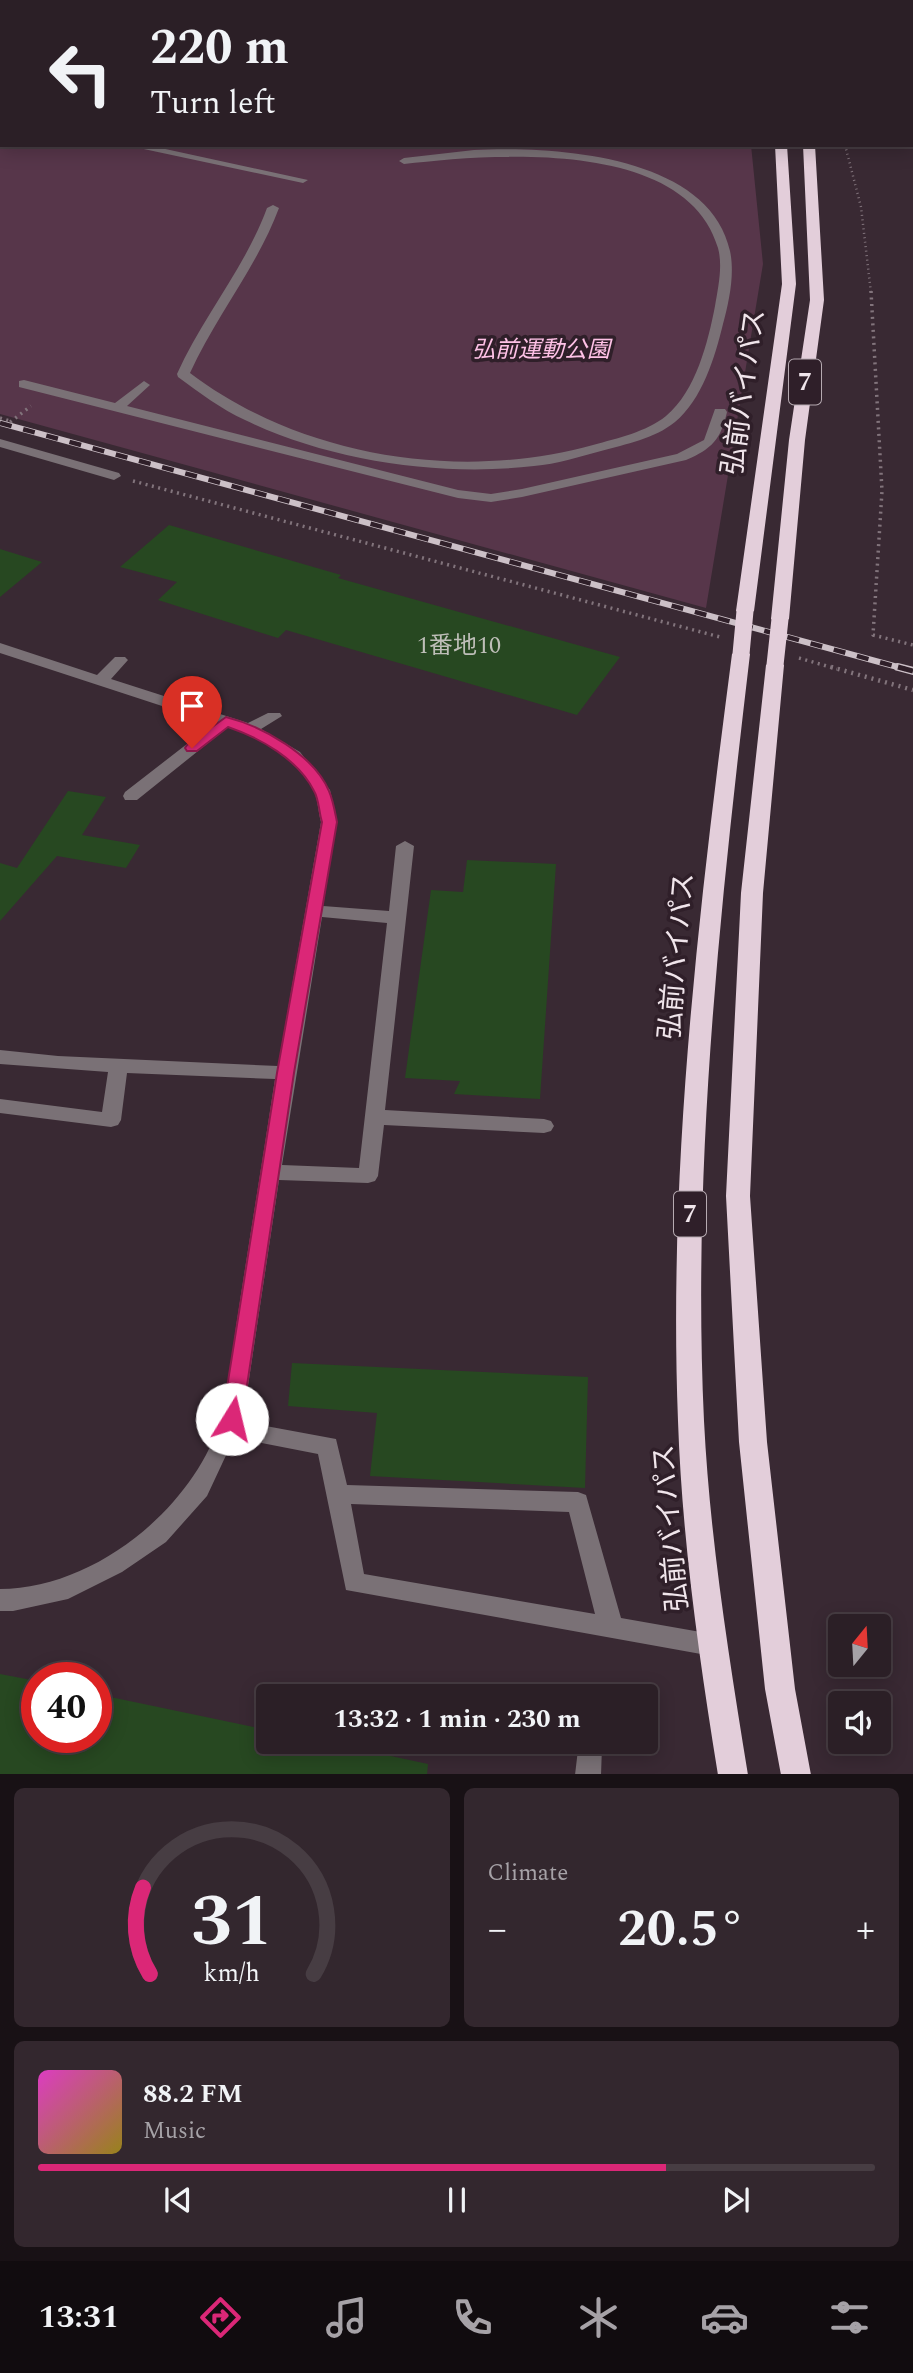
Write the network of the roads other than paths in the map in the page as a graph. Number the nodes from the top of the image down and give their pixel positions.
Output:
1 (140, 147) edge
2 (781, 147) edge
3 (809, 147) edge
4 (404, 161) dead end
5 (303, 180) dead end
6 (273, 208) dead end
7 (24, 384) dead end
8 (144, 385) dead end
9 (117, 408) junction
10 (720, 412) dead end
11 (0, 443) edge
12 (554, 460) junction
13 (114, 476) road end
14 (567, 483) junction
15 (0, 648) edge
16 (120, 660) dead end
17 (101, 680) junction
18 (274, 716) dead end
19 (226, 722) junction
20 (249, 729) junction
21 (131, 796) dead end
22 (405, 846) dead end
23 (315, 911) junction
24 (397, 918) junction
25 (0, 1057) edge
26 (119, 1065) junction
27 (286, 1073) junction
28 (0, 1105) edge
29 (374, 1117) junction
30 (544, 1126) dead end
31 (270, 1172) junction
32 (255, 1433) dead end
33 (338, 1494) junction
34 (0, 1600) edge
35 (611, 1627) junction
36 (712, 1645) junction
37 (589, 1754) edge
38 (588, 1774) edge
39 (733, 1774) edge
40 (796, 1774) edge

1 - 5 street
2 - 36 highway, 弘前バイパス / 7, bridge
3 - 40 highway, 7, bridge
4 - 12 street
6 - 12 street
7 - 9 street
8 - 9 street
9 - 14 street
10 - 14 street
11 - 13 street
12 - 14 street
15 - 17 street
16 - 17 street
17 - 19 street
18 - 20 street
19 - 20 street
19 - 21 street
20 - 23 street
22 - 24 street
23 - 24 street
23 - 27 street
24 - 29 street
25 - 26 street
26 - 27 street
26 - 28 street
27 - 31 street
29 - 30 street
29 - 31 street
31 - 34 street
32 - 33 street
33 - 35 street
33 - 35 street
35 - 36 street
36 - 39 highway, 弘前バイパス / 7
37 - 38 street

